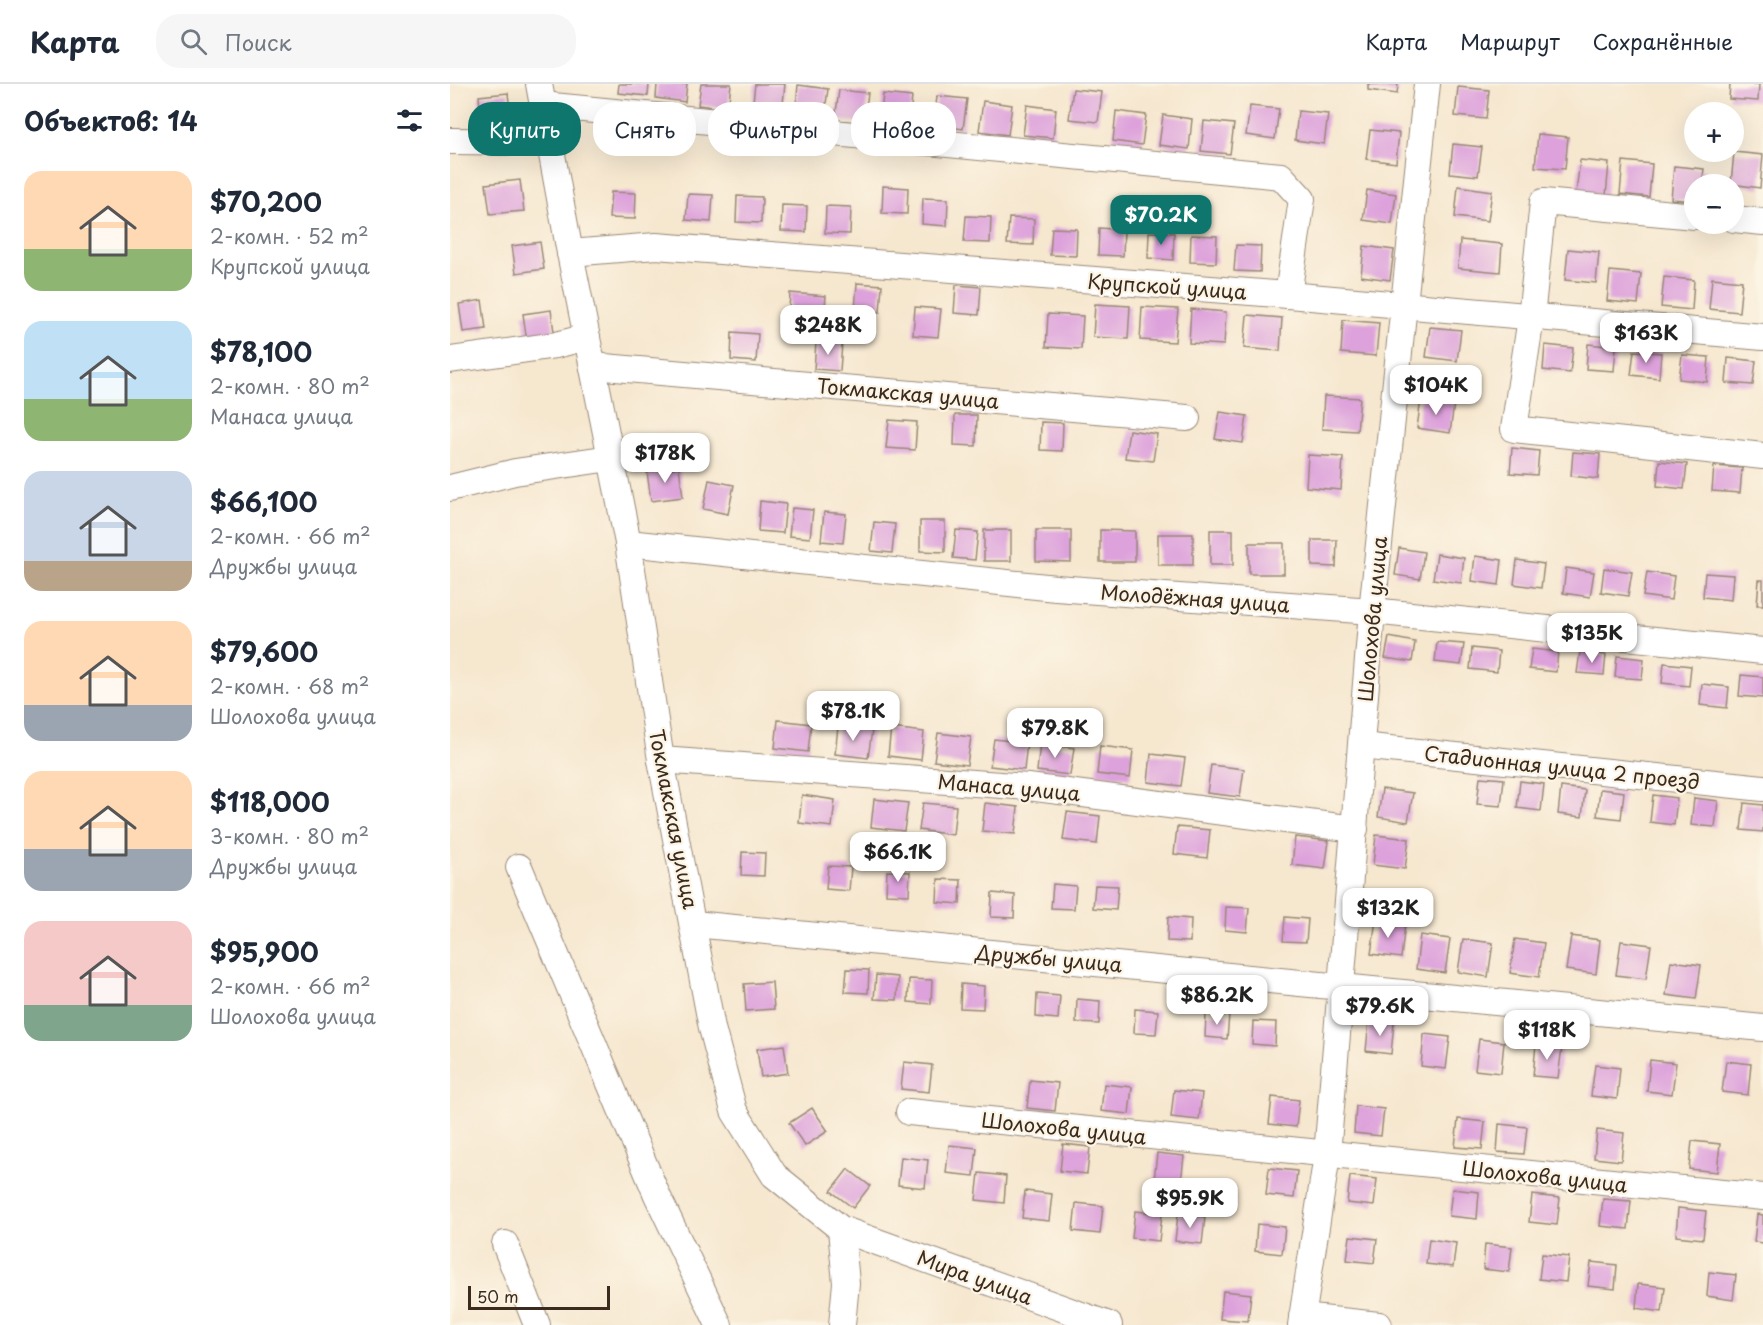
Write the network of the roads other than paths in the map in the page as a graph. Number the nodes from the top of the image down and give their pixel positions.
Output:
1 (1427, 84) edge
2 (541, 95) edge
3 (450, 141) edge
4 (468, 141) edge
5 (552, 156) edge
6 (1684, 215) edge
7 (1744, 220) edge
8 (1763, 222) edge
9 (570, 254) junction
10 (1288, 296) junction
11 (1402, 307) junction
12 (1531, 318) junction
13 (1763, 336) edge
14 (587, 338) junction
15 (450, 360) edge
16 (593, 366) junction
17 (1187, 418) dead end
18 (1763, 456) edge
19 (610, 458) junction
20 (450, 488) edge
21 (628, 543) junction
22 (1372, 611) junction
23 (1763, 651) edge
24 (1361, 746) junction
25 (661, 760) junction
26 (1763, 788) edge
27 (1355, 829) junction
28 (519, 867) dead end
29 (694, 924) junction
30 (1343, 986) junction
31 (1763, 1028) edge
32 (909, 1112) dead end
33 (1327, 1155) junction
34 (1763, 1197) edge
35 (841, 1228) junction
36 (505, 1244) dead end
37 (1302, 1321) edge
38 (537, 1325) edge
39 (718, 1325) edge
40 (842, 1325) edge
41 (1109, 1325) edge
42 (1378, 1325) edge

1 - 11 street, Шолохова улица
2 - 10 street
3 - 4 street
5 - 9 street, Токмакская улица
6 - 12 street
7 - 8 street
9 - 10 street, Крупской улица
9 - 14 street, Токмакская улица
10 - 11 street, Крупской улица
11 - 12 street, Крупской улица
11 - 22 street, Шолохова улица
12 - 13 street, Крупской улица
12 - 18 street
14 - 15 street
14 - 16 street, Токмакская улица
16 - 17 street, Токмакская улица
16 - 19 street, Токмакская улица
19 - 20 street
19 - 21 street, Токмакская улица
21 - 22 street, Молодёжная улица
21 - 25 street, Токмакская улица
22 - 23 street, Молодёжная улица
22 - 24 street, Шолохова улица
24 - 26 street, Стадионная улица 2 проезд
24 - 27 street, Шолохова улица
25 - 27 street, Манаса улица
25 - 29 street, Токмакская улица
27 - 30 street, Шолохова улица
28 - 39 street
29 - 30 street, Дружбы улица
29 - 35 street, Токмакская улица
30 - 31 street, Дружбы улица
30 - 33 street, Шолохова улица
32 - 33 street, Шолохова улица
33 - 34 street, Шолохова улица
33 - 37 street, Шолохова улица
35 - 40 street
35 - 41 street, Мира улица
36 - 38 street
37 - 42 street

